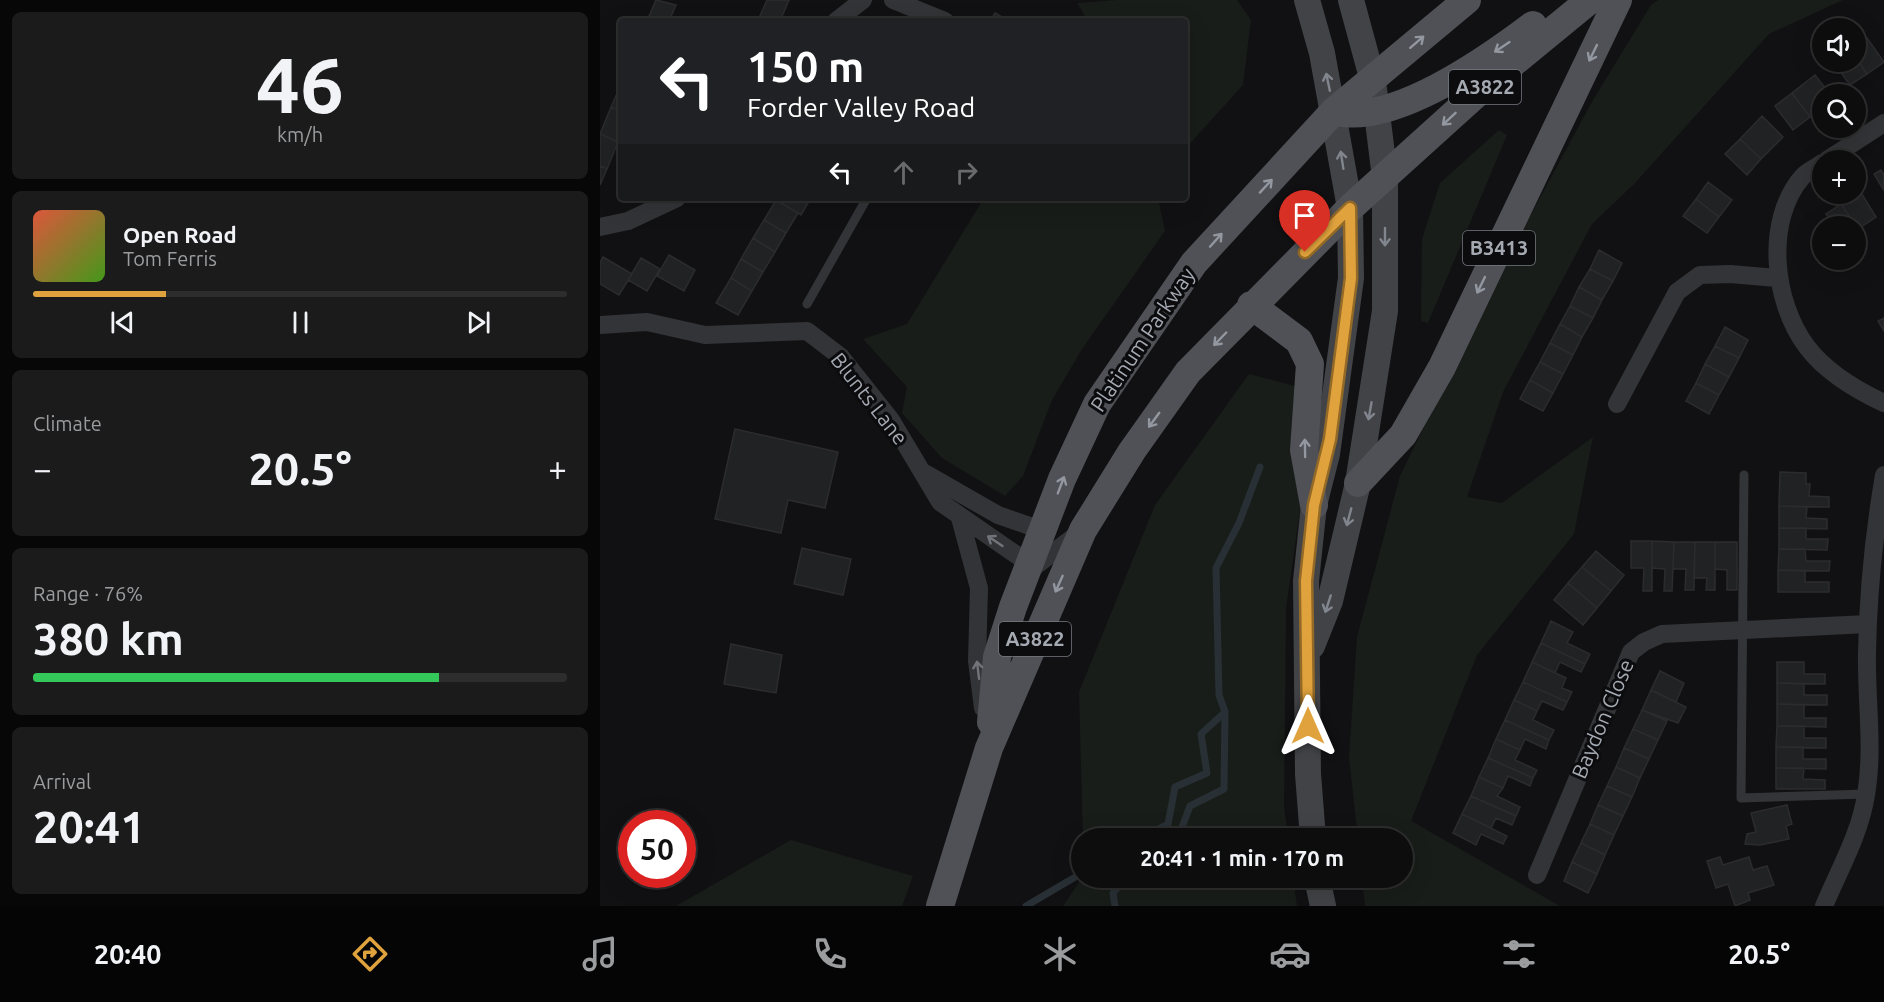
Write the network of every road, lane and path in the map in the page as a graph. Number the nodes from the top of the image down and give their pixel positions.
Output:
1 (863, 0) edge
2 (893, 0) edge
3 (1307, 0) edge
4 (1351, 0) edge
5 (1467, 0) edge
6 (1566, 0) edge
7 (1590, 0) edge
8 (1618, 0) edge
9 (840, 18) edge
10 (938, 18) edge
11 (1373, 81) junction
12 (1334, 111) junction
13 (1377, 113) junction
14 (1884, 123) edge
15 (1842, 150) edge
16 (1812, 170) edge
17 (1385, 178) junction
18 (671, 201) edge
19 (865, 201) edge
20 (1350, 208) junction
21 (600, 227) edge
22 (1777, 278) junction
23 (807, 304) dead end
24 (1251, 305) junction
25 (600, 325) edge
26 (1884, 403) edge
27 (1617, 404) dead end
28 (919, 469) junction
29 (1744, 475) dead end
30 (1884, 475) edge
31 (1358, 483) junction
32 (1314, 505) junction
33 (960, 518) junction
34 (1083, 530) junction
35 (1044, 531) junction
36 (1879, 534) edge
37 (1029, 565) junction
38 (1868, 624) junction
39 (1743, 628) junction
40 (1309, 655) junction
41 (989, 748) junction
42 (1875, 795) edge
43 (1312, 828) edge
44 (1537, 875) dead end
45 (1319, 888) edge
46 (1830, 904) edge
47 (940, 906) edge
48 (1323, 906) edge

1 - 9 street
2 - 10 street
12 -> 3 main road
4 - 11 main road
11 -> 5 main road, A3822
6 -> 13 main road
7 -> 17 main road, A3822
8 -> 31 main road, B3413
11 - 12 main road, A3822
11 - 13 main road
12 - 13 main road
20 -> 12 main road
35 -> 12 main road, Platinum Parkway / A3822
13 - 17 main road
14 - 15 street
16 - 22 street
17 - 20 main road, A3822
17 -> 31 main road
18 - 21 street
19 - 23 lane
20 - 24 main road, Platinum Parkway / A3822
20 - 32 main road
22 - 26 street
22 - 27 street
32 -> 24 main road
24 -> 34 main road, Platinum Parkway / A3822
25 - 28 street, Blunts Lane
28 - 33 street, Blunts Lane
28 - 35 street
29 - 39 lane
30 - 36 street
31 -> 40 main road
32 - 40 main road
37 -> 33 street, Blunts Lane
41 -> 33 street
34 - 37 street
34 -> 41 main road, Platinum Parkway / A3822
35 - 37 main road, Platinum Parkway / A3822
36 - 38 street
37 - 41 main road, Platinum Parkway / A3822
38 - 39 street, Baydon Close
38 - 42 street
39 - 42 lane
39 - 44 street, Baydon Close
40 - 43 main road
41 - 47 main road, Platinum Parkway
42 - 46 street
45 - 48 main road

